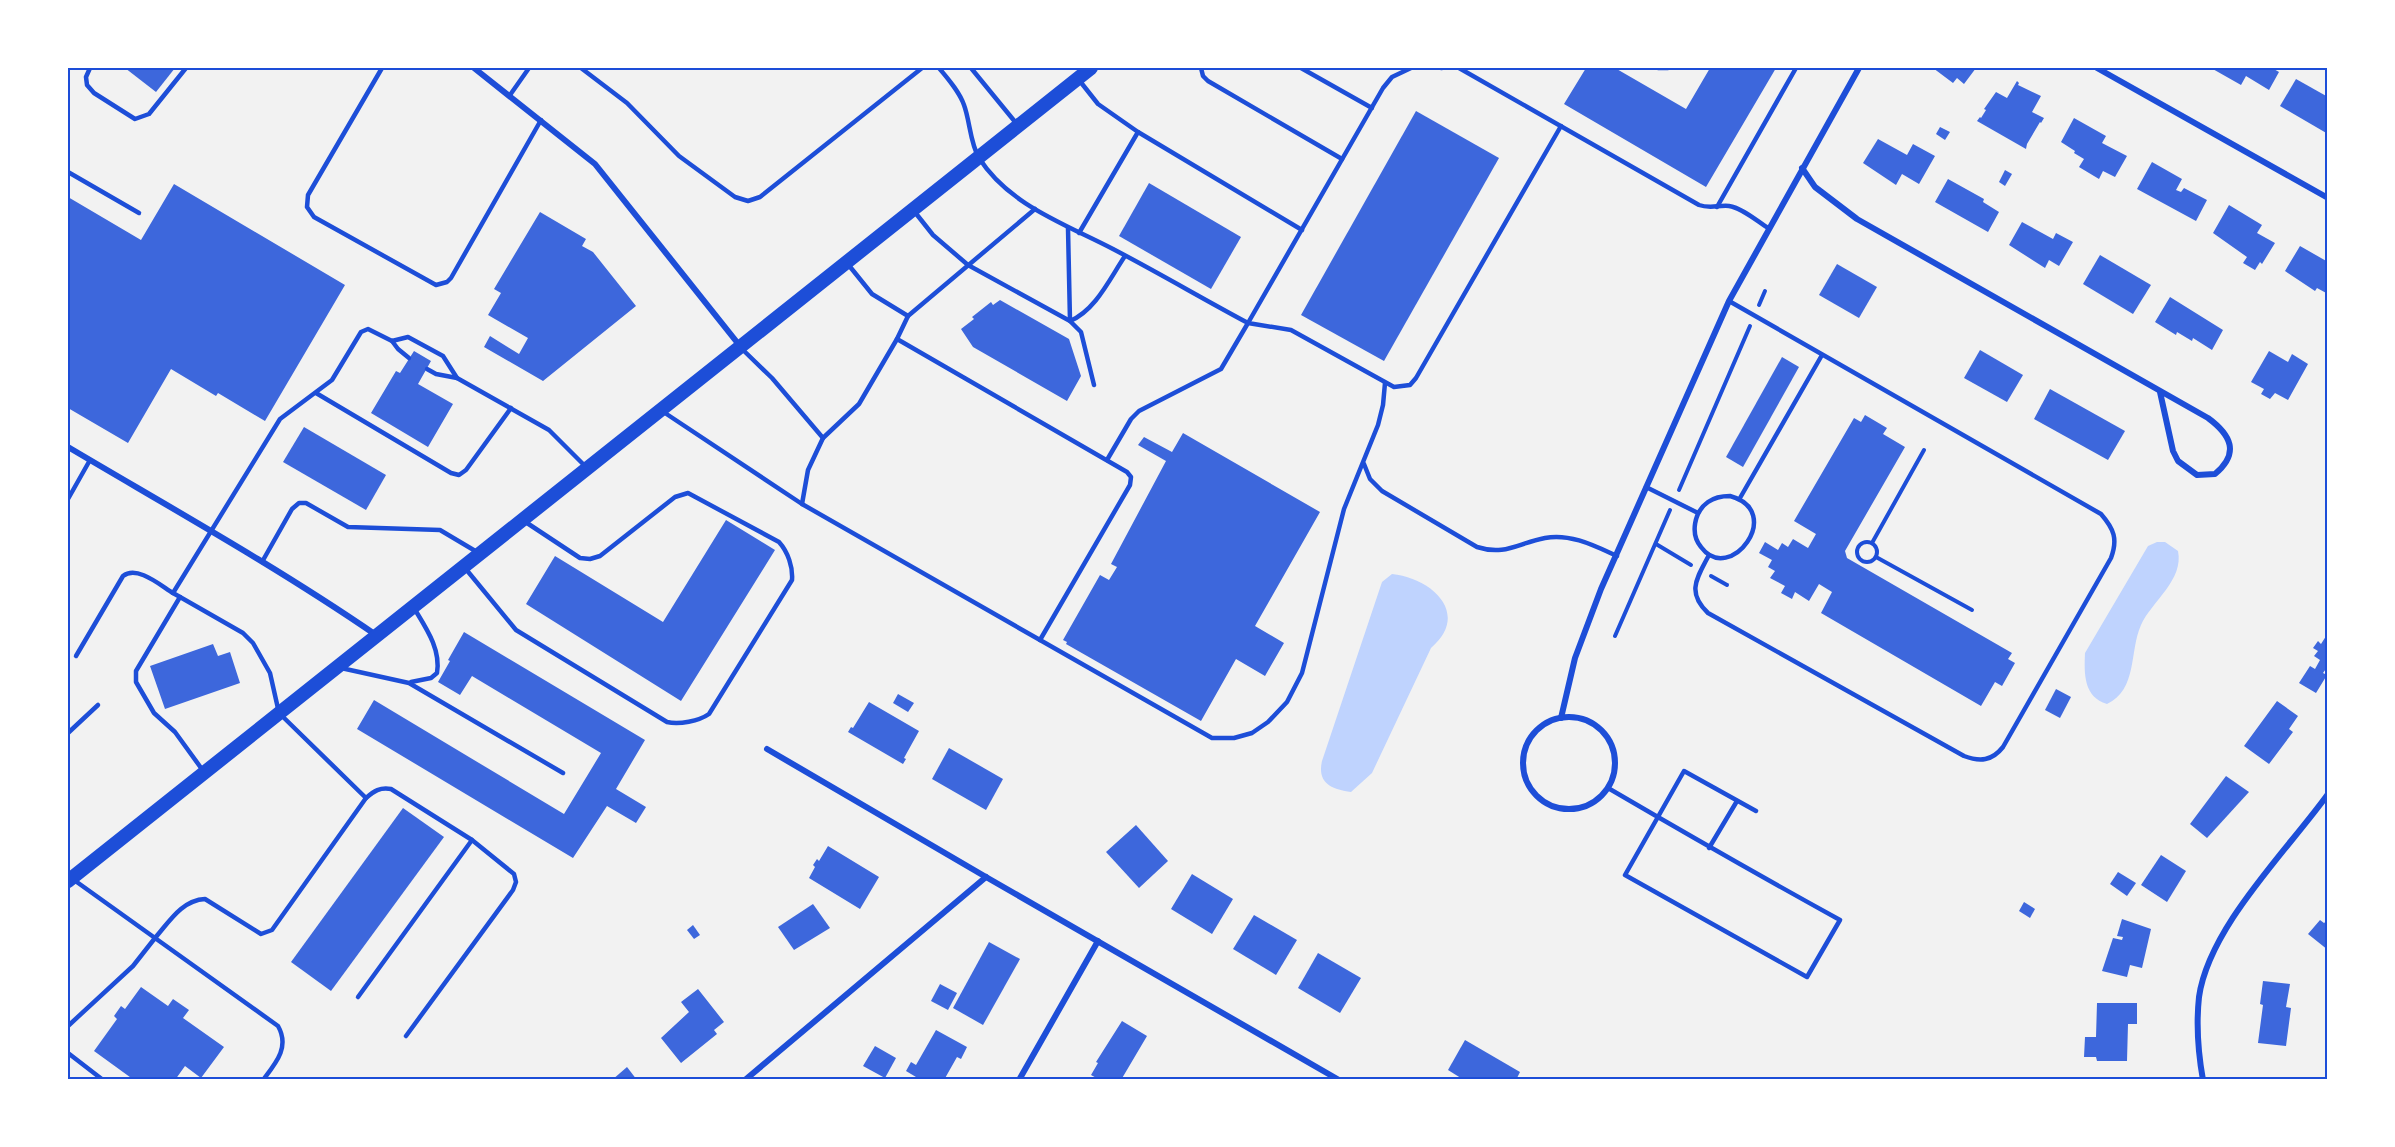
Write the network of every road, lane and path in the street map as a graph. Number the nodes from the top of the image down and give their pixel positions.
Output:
1 (90, 68) edge
2 (186, 68) edge
3 (382, 68) edge
4 (474, 68) edge
5 (529, 68) edge
6 (581, 68) edge
7 (922, 68) edge
8 (939, 68) edge
9 (971, 68) edge
10 (1091, 68) edge
11 (1202, 68) edge
12 (1301, 68) edge
13 (1411, 68) edge
14 (1459, 68) edge
15 (1658, 68) edge
16 (1668, 68) edge
17 (1796, 68) edge
18 (1859, 68) edge
19 (2097, 68) edge
20 (1077, 78) junction
21 (510, 95) junction
22 (1372, 108) junction
23 (541, 120) junction
24 (1018, 126) junction
25 (1561, 126) junction
26 (1138, 132) junction
27 (978, 156) junction
28 (1342, 159) junction
29 (1802, 168) junction
30 (68, 172) edge
31 (2328, 198) edge
32 (1717, 207) junction
33 (912, 209) junction
34 (1035, 209) junction
35 (139, 213) dead end
36 (1068, 228) junction
37 (1768, 228) junction
38 (1302, 230) junction
39 (1079, 233) junction
40 (1125, 256) junction
41 (845, 261) junction
42 (968, 265) junction
43 (1765, 291) dead end
44 (1729, 301) junction
45 (908, 316) junction
46 (1754, 316) junction
47 (1070, 321) junction
48 (1248, 323) junction
49 (897, 339) junction
50 (392, 340) junction
51 (740, 346) junction
52 (1822, 355) junction
53 (409, 358) dead end
54 (427, 369) dead end
55 (457, 378) junction
56 (1385, 383) junction
57 (1094, 385) dead end
58 (2160, 392) junction
59 (316, 393) junction
60 (511, 408) junction
61 (659, 410) junction
62 (823, 438) junction
63 (68, 447) edge
64 (1924, 450) dead end
65 (90, 460) junction
66 (1107, 460) junction
67 (1364, 464) junction
68 (588, 468) junction
69 (1646, 487) junction
70 (1740, 498) junction
71 (68, 499) edge
72 (1674, 501) junction
73 (802, 504) junction
74 (1698, 513) junction
75 (522, 520) junction
76 (211, 532) junction
77 (1872, 543) junction
78 (480, 553) junction
79 (1709, 555) junction
80 (1617, 556) junction
81 (1876, 557) junction
82 (262, 561) junction
83 (464, 566) junction
84 (173, 593) junction
85 (180, 597) junction
86 (413, 606) junction
87 (1972, 610) dead end
88 (376, 635) junction
89 (1615, 636) dead end
90 (1040, 640) junction
91 (76, 656) dead end
92 (336, 667) junction
93 (409, 683) junction
94 (98, 705) dead end
95 (279, 713) junction
96 (1561, 718) junction
97 (68, 733) edge
98 (767, 748) dead end
99 (204, 772) junction
100 (563, 773) dead end
101 (1608, 788) junction
102 (2328, 794) edge
103 (366, 798) junction
104 (1737, 801) junction
105 (1756, 811) dead end
106 (1658, 817) junction
107 (472, 840) junction
108 (1709, 848) junction
109 (986, 877) junction
110 (69, 878) edge
111 (155, 938) junction
112 (1098, 941) junction
113 (358, 997) dead end
114 (68, 1026) edge
115 (406, 1036) dead end
116 (68, 1053) edge
117 (103, 1080) edge
118 (263, 1080) edge
119 (745, 1080) edge
120 (1019, 1080) edge
121 (1340, 1080) edge
122 (2203, 1080) edge

1 - 2 lane
3 - 23 lane
4 - 21 street
5 - 21 lane
6 - 7 lane
8 - 27 lane
9 - 24 lane
10 - 20 main road
11 - 28 lane
12 - 22 lane
13 - 22 lane
14 - 25 lane
15 - 16 lane
17 - 32 lane
18 - 29 street
19 - 31 street
20 - 24 main road
20 - 26 lane
21 - 23 street
22 - 28 lane
23 - 51 street
24 - 27 main road
25 - 32 lane
25 - 56 lane
26 - 38 lane
26 - 39 lane
27 - 33 main road
27 - 34 lane
28 - 38 lane
29 - 37 street
29 - 58 street
30 - 35 lane
32 - 37 lane
33 - 41 main road
33 - 42 lane
34 - 36 lane
34 - 42 lane
36 - 39 lane
36 - 47 lane
37 - 44 street
38 - 48 lane
39 - 40 lane
40 - 47 lane
40 - 48 lane
41 - 45 lane
41 - 51 main road
42 - 45 lane
42 - 47 lane
43 - 46 path
44 - 46 lane
44 - 69 street
45 - 49 lane
46 - 52 lane
46 - 72 path
47 - 57 lane
48 - 56 lane
48 - 66 lane
49 - 62 lane
49 - 66 lane
50 - 53 lane
50 - 55 lane
50 - 59 lane
51 - 61 main road
51 - 62 lane
52 - 70 lane
52 - 79 lane
54 - 55 lane
55 - 60 lane
56 - 67 lane
58 - 58 street
59 - 60 lane
59 - 76 lane
60 - 68 lane
61 - 68 main road
61 - 73 lane
62 - 73 lane
63 - 65 street
64 - 77 path
65 - 71 lane
65 - 76 street
66 - 90 lane
67 - 80 lane
67 - 90 lane
68 - 75 main road
69 - 72 lane
69 - 80 street
70 - 74 lane
70 - 79 lane
72 - 74 lane
72 - 89 path
73 - 90 lane
74 - 79 lane
75 - 78 main road
75 - 83 lane
76 - 82 street
76 - 84 lane
77 - 81 path
77 - 81 path
78 - 82 lane
78 - 83 main road
80 - 96 street
81 - 87 path
82 - 88 street
83 - 86 main road
84 - 85 lane
84 - 91 lane
85 - 95 lane
85 - 99 lane
86 - 88 main road
86 - 93 lane
88 - 92 main road
92 - 93 lane
92 - 95 main road
93 - 100 lane
94 - 97 lane
95 - 99 main road
95 - 103 lane
96 - 101 street
96 - 101 street
98 - 109 street
99 - 110 main road
101 - 106 lane
102 - 122 street
103 - 107 lane
103 - 111 lane
104 - 105 lane
104 - 106 lane
104 - 108 lane
106 - 108 lane
106 - 108 lane
107 - 113 lane
107 - 115 lane
109 - 112 street
109 - 119 street
110 - 111 lane
111 - 114 lane
111 - 118 lane
112 - 120 street
112 - 121 street
116 - 117 lane

